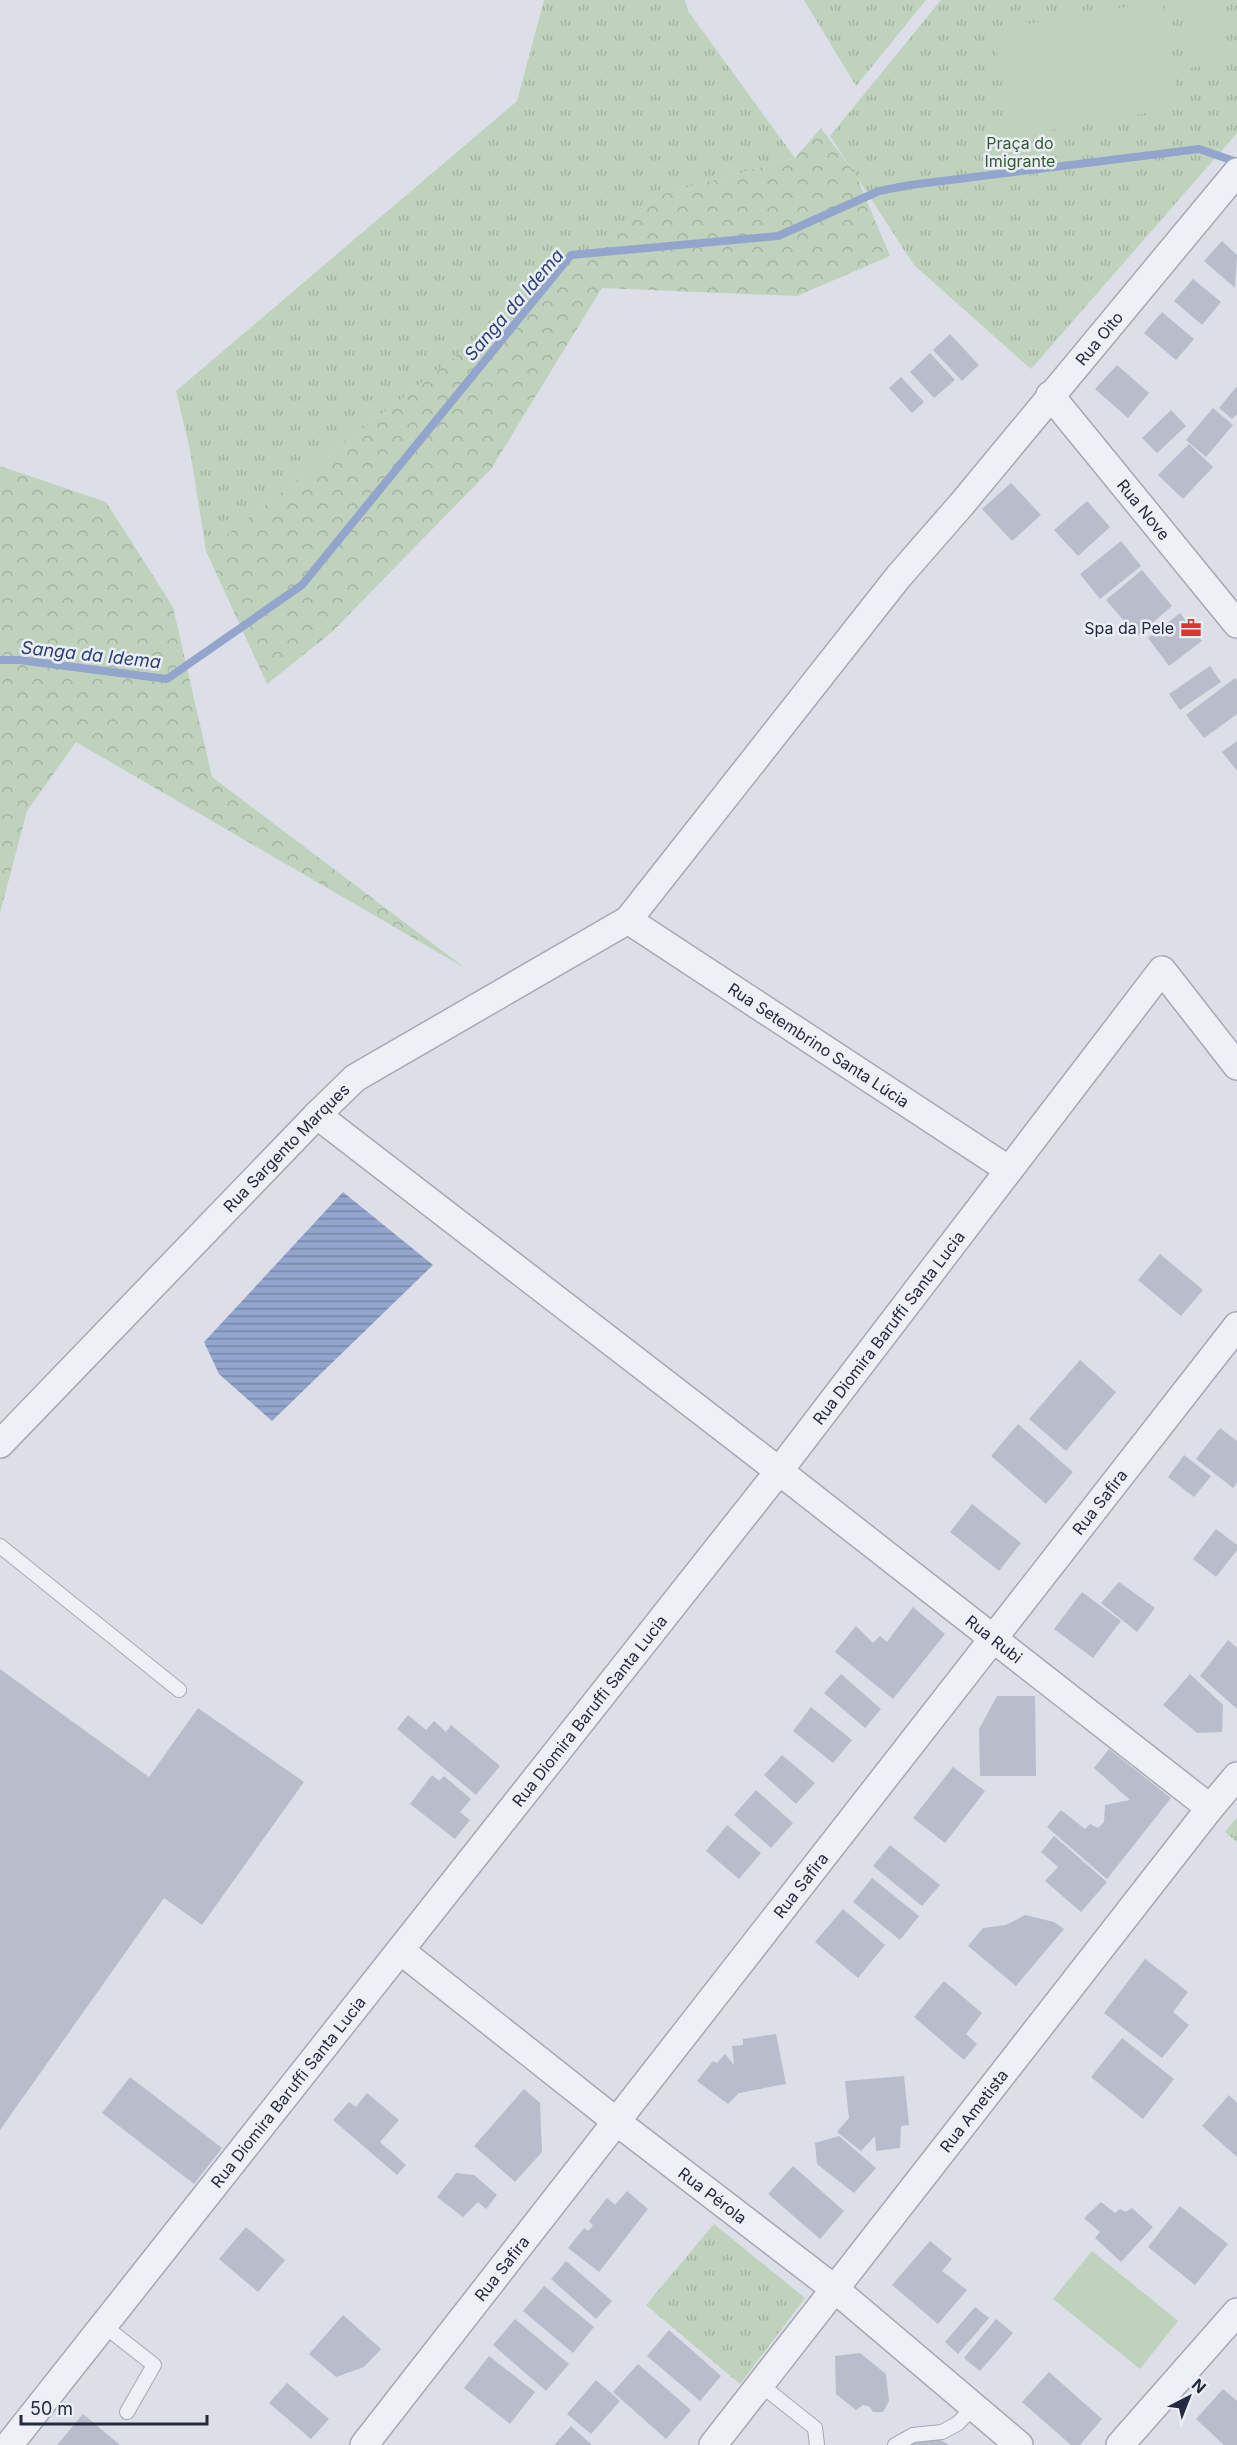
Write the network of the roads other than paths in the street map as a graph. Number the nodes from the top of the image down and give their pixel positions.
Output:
1 (1237, 172) edge
2 (1050, 395) junction
3 (1234, 612) edge
4 (628, 920) junction
5 (1237, 1066) edge
6 (316, 1115) junction
7 (1009, 1170) junction
8 (1237, 1326) edge
9 (0, 1444) edge
10 (779, 1471) junction
11 (0, 1545) edge
12 (994, 1638) junction
13 (179, 1690) dead end
14 (1237, 1776) edge
15 (1209, 1808) junction
16 (401, 1951) junction
17 (617, 2122) junction
18 (836, 2290) junction
19 (1237, 2312) edge
20 (104, 2325) junction
21 (761, 2385) junction
22 (974, 2407) junction
23 (127, 2412) dead end
24 (9, 2445) edge
25 (364, 2445) edge
26 (713, 2445) edge
27 (816, 2445) edge
28 (895, 2445) edge
29 (1019, 2445) edge
30 (1120, 2445) edge

1 - 2 street, Rua Oito
2 - 3 street, Rua Nove
2 - 4 street, Rua Oito
4 - 6 street, Rua Sargento Marques
4 - 7 street, Rua Setembrino Santa Lúcia
5 - 7 street, Rua Diomira Baruffi Santa Lucia
6 - 9 street, Rua Sargento Marques
6 - 10 street, Rua Rubi
7 - 10 street, Rua Diomira Baruffi Santa Lucia
8 - 12 street, Rua Safira
10 - 12 street, Rua Rubi
10 - 16 street, Rua Diomira Baruffi Santa Lucia
11 - 13 lane
12 - 15 street, Rua Rubi
12 - 17 street, Rua Safira
14 - 15 street, Rua Ametista
15 - 18 street, Rua Ametista
16 - 17 street, Rua Pérola
16 - 20 street, Rua Diomira Baruffi Santa Lucia
17 - 18 street, Rua Pérola
17 - 25 street, Rua Safira
18 - 21 street, Rua Ametista
18 - 22 street, Rua Pérola
19 - 30 street
20 - 23 lane
20 - 24 street, Rua Diomira Baruffi Santa Lucia
21 - 26 street, Rua Ametista
21 - 27 lane
22 - 28 lane
22 - 29 street, Rua Pérola

